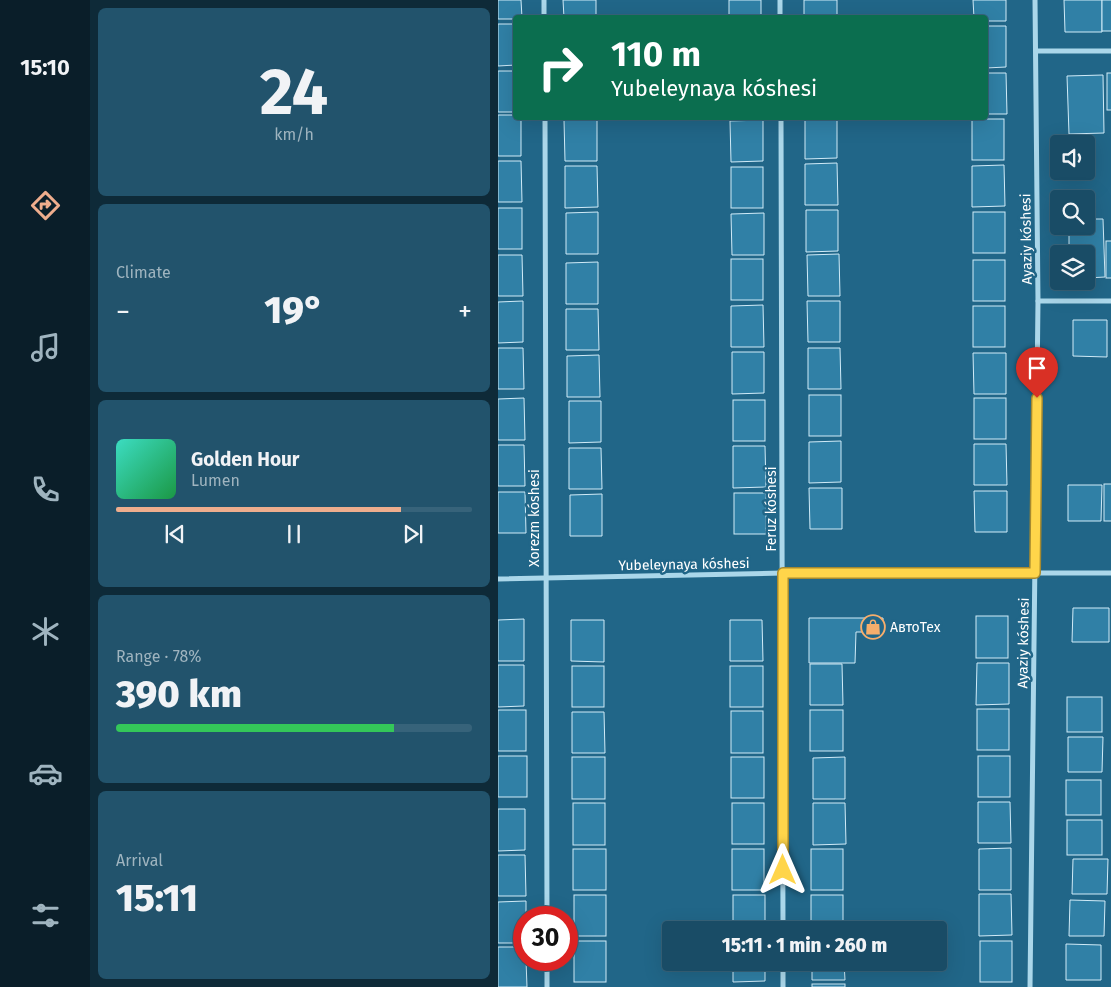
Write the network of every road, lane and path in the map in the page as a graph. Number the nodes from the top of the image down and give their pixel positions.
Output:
1 (544, 0) edge
2 (780, 0) edge
3 (1035, 0) edge
4 (544, 15) edge
5 (780, 15) edge
6 (1036, 51) junction
7 (1112, 51) edge
8 (545, 120) edge
9 (781, 120) edge
10 (1038, 301) junction
11 (1112, 301) edge
12 (783, 573) junction
13 (1035, 573) junction
14 (1112, 573) edge
15 (498, 579) edge
16 (546, 579) junction
17 (547, 906) edge
18 (783, 921) edge
19 (547, 971) edge
20 (783, 971) edge
21 (547, 987) edge
22 (783, 987) edge
23 (1030, 987) edge

1 - 4 street
2 - 5 street
3 - 6 street, Ayaziy kóshesi
6 - 7 street
6 - 10 street, Ayaziy kóshesi
8 - 16 street, Xorezm kóshesi
9 - 12 street, Feruz kóshesi
10 - 11 street
10 - 13 street, Ayaziy kóshesi
12 - 13 street, Yubeleynaya kóshesi
12 - 16 street, Yubeleynaya kóshesi
12 - 18 street, Feruz kóshesi
13 - 14 street, Yubeleynaya kóshesi
13 - 23 street, Ayaziy kóshesi
15 - 16 street, Yubeleynaya kóshesi
16 - 17 street, Xorezm kóshesi
19 - 21 street
20 - 22 street

